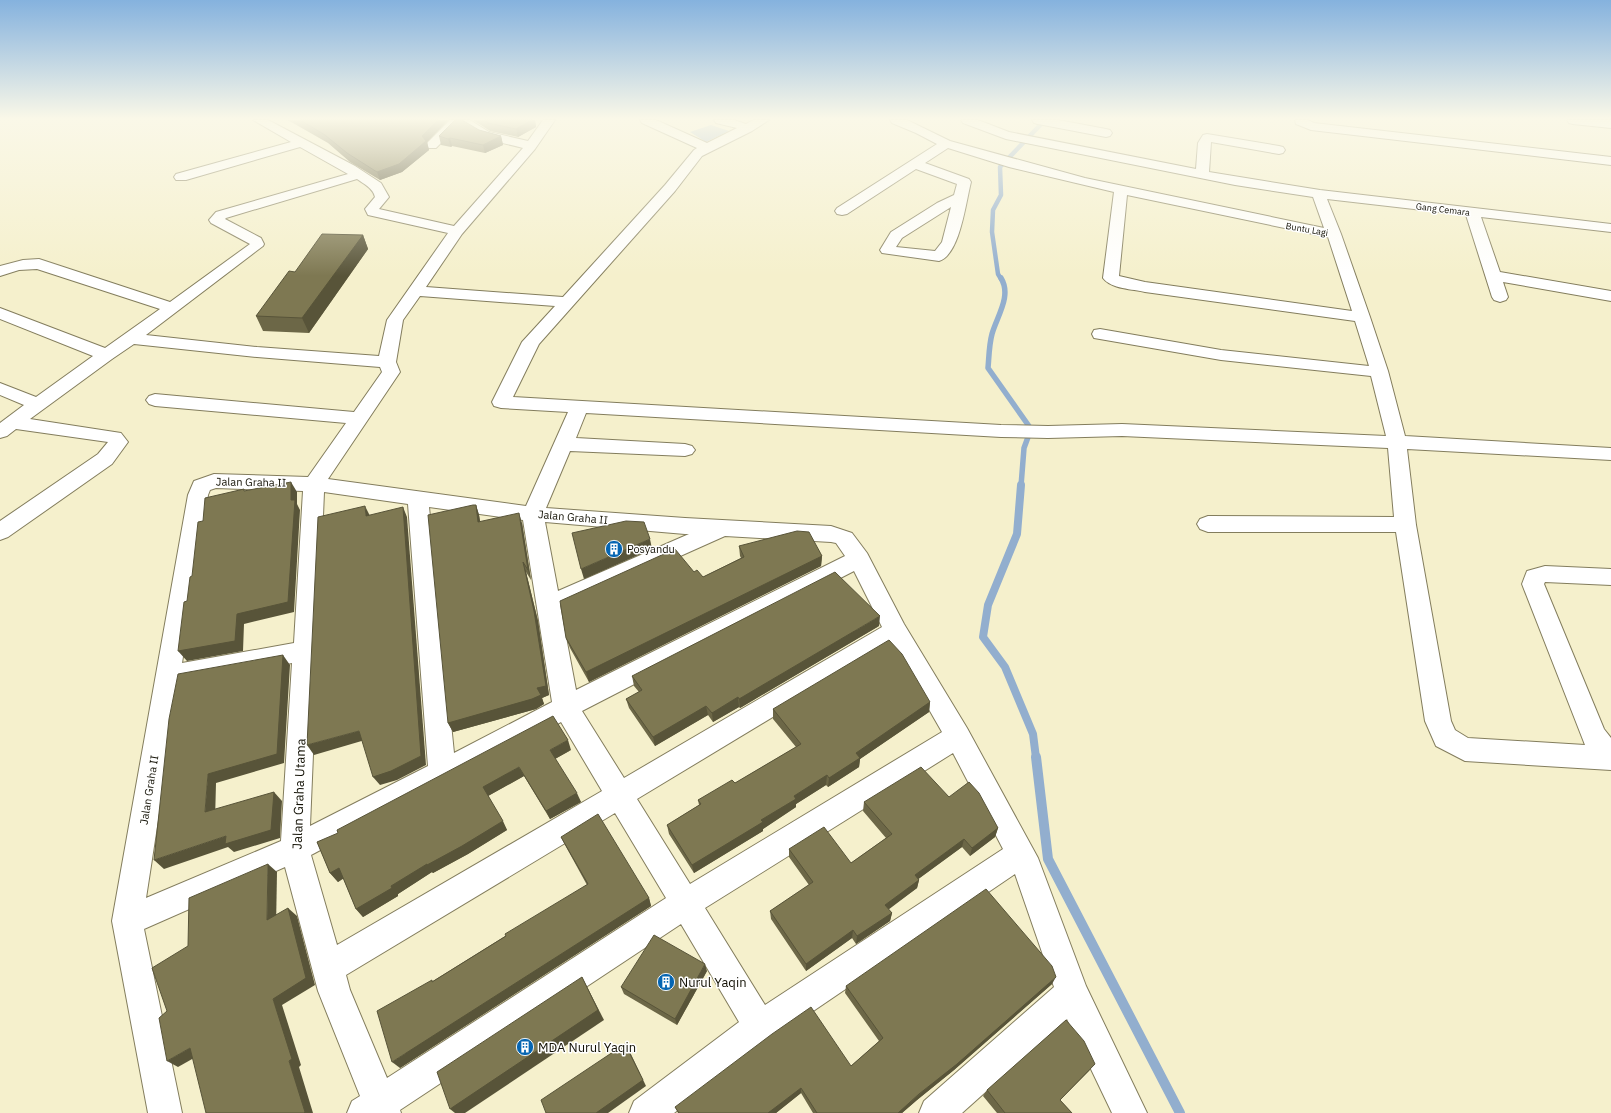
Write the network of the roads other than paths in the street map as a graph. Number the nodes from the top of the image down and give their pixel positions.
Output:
1 (199, 172) edge
2 (353, 172) edge
3 (508, 172) edge
4 (682, 172) edge
5 (902, 172) edge
6 (936, 172) edge
7 (1096, 172) edge
8 (1169, 172) edge
9 (1202, 174) joint
10 (358, 175) junction
11 (181, 177) dead end
12 (1121, 190) junction
13 (1320, 194) junction
14 (960, 197) junction
15 (842, 211) dead end
16 (1472, 212) junction
17 (1611, 228) edge
18 (457, 231) junction
19 (1334, 234) junction
20 (0, 271) edge
21 (1493, 276) junction
22 (416, 291) junction
23 (1611, 296) edge
24 (1500, 297) dead end
25 (568, 302) junction
26 (172, 308) junction
27 (0, 313) edge
28 (1362, 317) junction
29 (1100, 334) dead end
30 (131, 339) junction
31 (106, 355) junction
32 (387, 362) junction
33 (1379, 371) junction
34 (0, 388) edge
35 (155, 400) dead end
36 (39, 405) junction
37 (580, 406) junction
38 (360, 418) junction
39 (7, 428) edge
40 (1397, 443) junction
41 (564, 444) junction
42 (685, 450) dead end
43 (1611, 454) edge
44 (314, 484) junction
45 (418, 498) junction
46 (533, 514) junction
47 (1208, 524) dead end
48 (1405, 525) junction
49 (721, 528) junction
50 (0, 532) edge
51 (859, 559) junction
52 (1611, 578) edge
53 (548, 606) junction
54 (896, 631) junction
55 (305, 651) junction
56 (168, 676) junction
57 (566, 707) junction
58 (958, 736) junction
59 (1611, 757) edge
60 (442, 772) junction
61 (618, 796) junction
62 (295, 849) junction
63 (1020, 854) junction
64 (684, 904) junction
65 (127, 921) junction
66 (328, 968) junction
67 (1072, 993) junction
68 (760, 1027) junction
69 (376, 1109) edge
70 (165, 1113) edge
71 (646, 1113) edge
72 (936, 1113) edge
73 (1130, 1113) edge

1 - 11 street
2 - 10 street
3 - 18 street
4 - 25 street
5 - 15 street
6 - 14 street
7 - 12 street, Buntu Lagi
8 - 9 street, Gang Cemara
9 - 13 street, Gang Cemara
10 - 18 street
10 - 26 street
12 - 19 street, Buntu Lagi
12 - 28 street
13 - 16 street, Gang Cemara
13 - 19 street
14 - 14 street
16 - 17 street, Gang Cemara
16 - 21 street
18 - 22 street
19 - 28 street
20 - 26 street
21 - 23 street
21 - 24 street
22 - 25 street
22 - 32 street
25 - 37 street
26 - 30 street
27 - 31 street
28 - 33 street
29 - 33 street
30 - 31 street
30 - 32 street
31 - 36 street
32 - 38 street
33 - 40 street
34 - 36 street
35 - 38 street
36 - 39 street
37 - 40 street
37 - 41 street
38 - 44 street
39 - 50 street
40 - 43 street
40 - 48 street
41 - 42 street
41 - 46 street
44 - 45 street, Jalan Graha II
44 - 55 street, Jalan Graha Utama
44 - 56 street, Jalan Graha II
45 - 46 street, Jalan Graha II
45 - 60 street
46 - 49 street, Jalan Graha II
46 - 53 street
47 - 48 street
48 - 59 street
49 - 51 street, Jalan Graha II
49 - 53 street
51 - 54 street
51 - 57 street
52 - 59 street
53 - 57 street
54 - 58 street
54 - 61 street
55 - 56 street
55 - 62 street, Jalan Graha Utama
56 - 65 street, Jalan Graha II
57 - 60 street
57 - 61 street
58 - 63 street
58 - 64 street
60 - 62 street
61 - 64 street
61 - 66 street
62 - 65 street
62 - 66 street, Jalan Graha Utama
63 - 67 street
63 - 68 street
64 - 68 street
64 - 69 street
65 - 70 street, Jalan Graha II
66 - 69 street, Jalan Graha Utama
67 - 72 street
67 - 73 street
68 - 71 street

